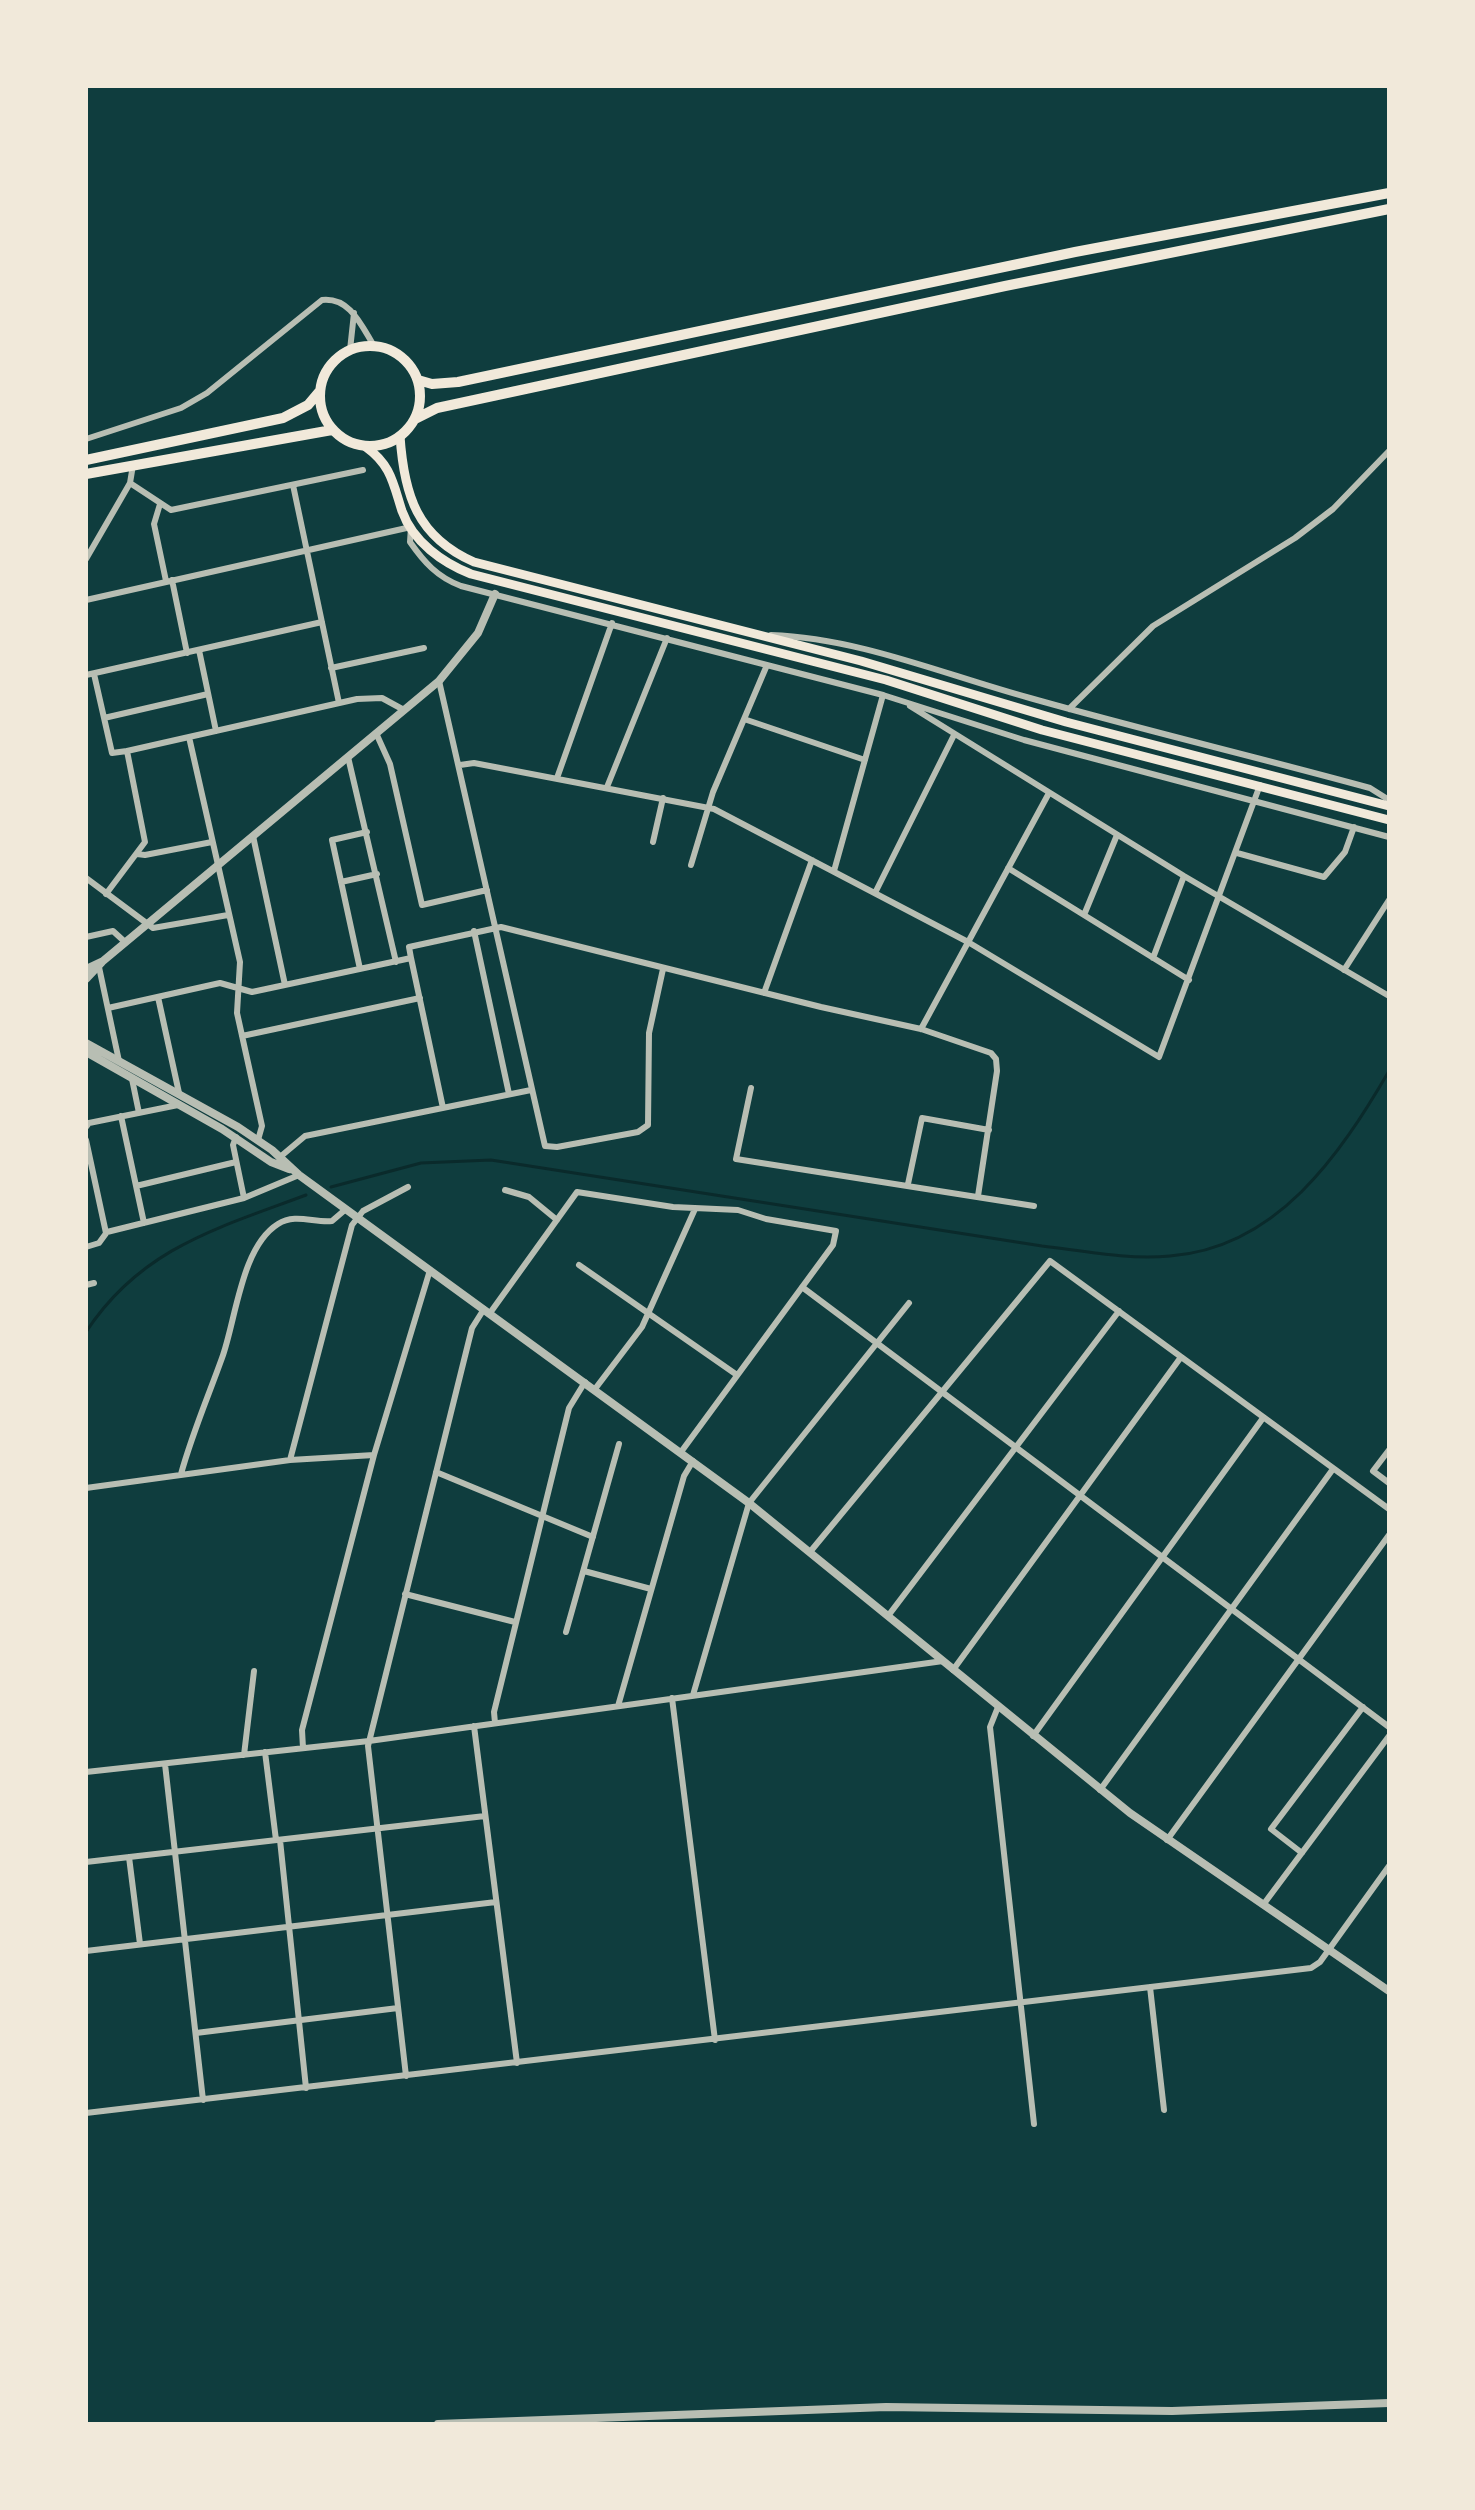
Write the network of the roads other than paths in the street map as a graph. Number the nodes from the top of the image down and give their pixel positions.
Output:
1 (1389, 193) edge
2 (1389, 209) edge
3 (354, 313) junction
4 (374, 346) junction
5 (350, 350) junction
6 (418, 380) junction
7 (319, 392) junction
8 (415, 419) junction
9 (332, 430) junction
10 (400, 436) junction
11 (86, 439) edge
12 (366, 447) junction
13 (1389, 451) edge
14 (86, 460) edge
15 (133, 465) junction
16 (363, 470) dead end
17 (86, 474) edge
18 (130, 483) junction
19 (293, 485) junction
20 (160, 504) junction
21 (411, 527) junction
22 (307, 550) junction
23 (86, 559) edge
24 (169, 581) junction
25 (495, 594) junction
26 (86, 600) edge
27 (322, 622) junction
28 (612, 623) junction
29 (756, 635) junction
30 (667, 638) junction
31 (424, 648) dead end
32 (199, 650) junction
33 (187, 653) junction
34 (767, 665) junction
35 (331, 668) junction
36 (94, 674) junction
37 (86, 675) edge
38 (439, 681) junction
39 (208, 694) junction
40 (883, 695) junction
41 (339, 703) junction
42 (908, 704) junction
43 (1069, 709) junction
44 (404, 710) junction
45 (104, 718) junction
46 (744, 719) junction
47 (216, 731) junction
48 (376, 733) junction
49 (954, 735) junction
50 (189, 737) junction
51 (127, 751) junction
52 (348, 757) junction
53 (865, 760) junction
54 (460, 765) junction
55 (557, 778) junction
56 (1260, 785) junction
57 (607, 787) junction
58 (1049, 793) junction
59 (663, 798) junction
60 (1389, 800) edge
61 (1254, 801) junction
62 (708, 806) junction
63 (1389, 806) edge
64 (1389, 820) edge
65 (1354, 827) junction
66 (367, 832) junction
67 (1117, 835) junction
68 (253, 836) junction
69 (1389, 837) edge
70 (212, 842) junction
71 (653, 842) dead end
72 (1237, 853) junction
73 (137, 854) junction
74 (812, 860) junction
75 (218, 865) junction
76 (691, 865) dead end
77 (1008, 868) junction
78 (834, 871) junction
79 (377, 874) junction
80 (1184, 876) junction
81 (86, 878) edge
82 (341, 882) junction
83 (487, 890) junction
84 (875, 893) junction
85 (106, 894) junction
86 (1221, 898) junction
87 (1389, 900) edge
88 (228, 915) junction
89 (1084, 915) junction
90 (145, 926) junction
91 (495, 926) junction
92 (474, 931) junction
93 (86, 937) edge
94 (125, 942) junction
95 (968, 942) junction
96 (411, 958) junction
97 (1153, 958) junction
98 (396, 962) junction
99 (101, 964) junction
100 (86, 969) edge
101 (360, 969) junction
102 (663, 969) junction
103 (1344, 970) junction
104 (86, 979) edge
105 (1189, 980) junction
106 (285, 985) junction
107 (240, 991) junction
108 (764, 993) junction
109 (1389, 996) edge
110 (158, 997) junction
111 (420, 998) junction
112 (108, 1008) junction
113 (921, 1029) junction
114 (242, 1036) junction
115 (86, 1043) edge
116 (86, 1052) edge
117 (119, 1061) junction
118 (132, 1079) junction
119 (751, 1088) dead end
120 (531, 1090) junction
121 (179, 1093) junction
122 (509, 1094) junction
123 (178, 1105) junction
124 (443, 1108) junction
125 (139, 1113) junction
126 (121, 1116) junction
127 (86, 1127) edge
128 (989, 1130) junction
129 (236, 1137) junction
130 (86, 1140) edge
131 (258, 1140) junction
132 (280, 1157) junction
133 (236, 1162) junction
134 (289, 1169) junction
135 (299, 1175) junction
136 (94, 1178) junction
137 (86, 1180) edge
138 (908, 1184) junction
139 (136, 1186) junction
140 (408, 1187) dead end
141 (505, 1190) dead end
142 (978, 1196) junction
143 (244, 1198) junction
144 (1034, 1206) dead end
145 (346, 1209) junction
146 (695, 1209) junction
147 (357, 1217) junction
148 (557, 1220) junction
149 (144, 1223) junction
150 (106, 1233) junction
151 (86, 1247) edge
152 (579, 1265) dead end
153 (430, 1270) junction
154 (802, 1287) junction
155 (909, 1303) dead end
156 (487, 1311) junction
157 (1119, 1311) junction
158 (649, 1313) junction
159 (877, 1342) junction
160 (1181, 1357) junction
161 (737, 1375) junction
162 (585, 1382) junction
163 (595, 1389) junction
164 (944, 1391) junction
165 (1263, 1418) junction
166 (619, 1444) dead end
167 (1017, 1446) junction
168 (1389, 1450) edge
169 (681, 1452) junction
170 (374, 1455) junction
171 (290, 1460) junction
172 (694, 1461) junction
173 (1333, 1469) junction
174 (436, 1472) junction
175 (181, 1474) junction
176 (1389, 1483) edge
177 (86, 1488) edge
178 (1081, 1494) junction
179 (749, 1503) junction
180 (1389, 1509) edge
181 (541, 1516) junction
182 (1389, 1535) edge
183 (593, 1537) junction
184 (810, 1552) junction
185 (1163, 1556) junction
186 (584, 1571) junction
187 (651, 1589) junction
188 (405, 1594) junction
189 (1232, 1608) junction
190 (888, 1616) junction
191 (515, 1622) junction
192 (566, 1632) dead end
193 (1299, 1658) junction
194 (943, 1661) junction
195 (953, 1670) junction
196 (254, 1671) dead end
197 (693, 1695) junction
198 (672, 1698) junction
199 (618, 1706) junction
200 (998, 1707) junction
201 (1363, 1707) junction
202 (495, 1723) junction
203 (474, 1726) junction
204 (1389, 1727) edge
205 (1033, 1736) junction
206 (1389, 1736) edge
207 (369, 1741) junction
208 (303, 1748) junction
209 (265, 1752) junction
210 (244, 1755) junction
211 (165, 1764) junction
212 (86, 1772) edge
213 (1100, 1790) junction
214 (485, 1816) junction
215 (377, 1829) junction
216 (278, 1840) junction
217 (1167, 1840) junction
218 (175, 1852) junction
219 (1302, 1853) junction
220 (129, 1857) junction
221 (86, 1862) edge
222 (1389, 1866) edge
223 (496, 1902) junction
224 (1263, 1905) junction
225 (387, 1915) junction
226 (289, 1927) junction
227 (185, 1939) junction
228 (140, 1944) junction
229 (1328, 1949) junction
230 (86, 1951) edge
231 (1150, 1987) junction
232 (1389, 1991) edge
233 (1021, 2003) junction
234 (398, 2008) junction
235 (299, 2020) junction
236 (196, 2033) junction
237 (715, 2040) junction
238 (517, 2063) junction
239 (406, 2076) junction
240 (306, 2088) junction
241 (203, 2100) junction
242 (1164, 2110) dead end
243 (86, 2113) edge
244 (1034, 2124) dead end
245 (1389, 2403) edge
246 (438, 2424) edge

1 - 6 main road
2 - 8 main road
3 - 4 street
3 - 5 street
3 - 11 street
4 - 5 main road
4 - 6 main road
5 - 7 main road
6 - 8 main road
7 - 9 main road
7 - 14 main road
8 - 10 main road
9 - 12 main road
9 - 15 main road
10 - 12 main road
10 - 29 main road
12 - 21 main road
13 - 43 street
15 - 17 main road
15 - 18 street
16 - 19 street
18 - 20 street
18 - 23 street
19 - 20 street
19 - 22 street
20 - 24 street
21 - 22 street
21 - 25 street
21 - 56 main road
22 - 24 street
22 - 27 street
24 - 26 street
24 - 33 street
25 - 28 street
25 - 38 street
27 - 32 street
27 - 35 street
28 - 30 street
28 - 55 street
29 - 43 street
29 - 63 main road
30 - 34 street
30 - 57 street
31 - 35 street
32 - 33 street
32 - 39 street
33 - 36 street
34 - 40 street
34 - 46 street
35 - 41 street
36 - 37 street
36 - 45 street
38 - 44 street
38 - 54 street
39 - 45 street
39 - 47 street
40 - 42 street
40 - 53 street
41 - 44 street
41 - 47 street
42 - 49 street
42 - 61 street
43 - 60 street
44 - 48 street
45 - 51 street
46 - 53 street
46 - 62 street
47 - 50 street
48 - 52 street
48 - 83 street
49 - 58 street
49 - 84 street
50 - 51 street
50 - 70 street
51 - 73 street
52 - 66 street
52 - 68 street
53 - 78 street
54 - 55 street
54 - 83 street
55 - 57 street
56 - 61 street
56 - 64 main road
57 - 59 street
58 - 67 street
58 - 77 street
59 - 62 street
59 - 71 street
61 - 65 street
61 - 72 street
62 - 74 street
62 - 76 street
65 - 69 street
65 - 72 street
66 - 79 street
66 - 82 street
67 - 80 street
67 - 89 street
68 - 75 street
68 - 106 street
70 - 73 street
70 - 75 street
72 - 86 street
73 - 85 street
74 - 78 street
74 - 108 street
75 - 88 street
75 - 90 street
77 - 89 street
77 - 95 street
78 - 84 street
79 - 82 street
79 - 98 street
80 - 86 street
80 - 97 street
81 - 85 street
82 - 101 street
83 - 91 street
84 - 95 street
85 - 90 street
86 - 103 street
86 - 105 street
87 - 103 street
88 - 90 street
88 - 107 street
89 - 97 street
90 - 94 street
91 - 92 street
91 - 102 street
91 - 120 street
92 - 96 street
92 - 122 street
93 - 94 street
94 - 99 street
95 - 105 street
95 - 113 street
96 - 98 street
96 - 111 street
97 - 105 street
98 - 101 street
99 - 100 street
99 - 104 street
99 - 112 street
101 - 106 street
102 - 108 street
102 - 120 street
103 - 109 street
106 - 107 street
107 - 110 street
107 - 114 street
108 - 113 street
110 - 112 street
110 - 121 street
111 - 114 street
111 - 124 street
112 - 117 street
113 - 128 street
114 - 131 street
115 - 117 street
116 - 118 street
117 - 121 street
118 - 123 street
118 - 125 street
119 - 138 street
120 - 122 street
121 - 131 street
122 - 124 street
123 - 125 street
123 - 129 street
124 - 132 street
125 - 126 street
126 - 127 street
126 - 139 street
128 - 138 street
128 - 142 street
129 - 133 street
129 - 134 street
130 - 136 street
131 - 132 street
132 - 134 street
133 - 139 street
133 - 143 street
134 - 135 street
135 - 143 street
135 - 145 street
136 - 137 street
136 - 150 street
138 - 142 street
139 - 149 street
140 - 147 street
141 - 148 street
142 - 144 street
143 - 149 street
145 - 147 street
145 - 175 street
146 - 148 street
146 - 154 street
146 - 158 street
147 - 153 street
147 - 171 street
148 - 156 street
149 - 150 street
150 - 151 street
152 - 158 street
153 - 156 street
153 - 170 street
154 - 159 street
154 - 161 street
155 - 159 street
156 - 162 street
156 - 174 street
157 - 160 street
157 - 164 street
157 - 167 street
158 - 161 street
158 - 163 street
159 - 164 street
159 - 179 street
160 - 165 street
160 - 178 street
161 - 169 street
162 - 163 street
162 - 181 street
163 - 169 street
164 - 167 street
164 - 184 street
165 - 173 street
165 - 185 street
166 - 183 street
167 - 178 street
167 - 190 street
168 - 176 street
169 - 172 street
170 - 171 street
170 - 208 street
171 - 175 street
172 - 179 street
172 - 187 street
173 - 180 street
173 - 189 street
174 - 181 street
174 - 188 street
175 - 177 street
178 - 185 street
178 - 195 street
179 - 184 street
179 - 197 street
181 - 183 street
181 - 191 street
182 - 193 street
183 - 186 street
184 - 190 street
185 - 189 street
185 - 205 street
186 - 187 street
186 - 192 street
187 - 199 street
188 - 191 street
188 - 207 street
189 - 193 street
189 - 213 street
190 - 194 street
191 - 202 street
193 - 201 street
193 - 217 street
194 - 195 street
194 - 197 street
195 - 200 street
196 - 210 street
197 - 198 street
198 - 199 street
198 - 237 street
199 - 202 street
200 - 205 street
200 - 233 street
201 - 204 street
201 - 219 street
202 - 203 street
203 - 207 street
203 - 214 street
205 - 213 street
206 - 219 street
207 - 208 street
207 - 215 street
208 - 209 street
209 - 210 street
209 - 216 street
210 - 211 street
211 - 212 street
211 - 218 street
213 - 217 street
214 - 215 street
214 - 223 street
215 - 216 street
215 - 225 street
216 - 218 street
216 - 226 street
217 - 224 street
218 - 220 street
218 - 227 street
219 - 224 street
220 - 221 street
220 - 228 street
222 - 229 street
223 - 225 street
223 - 238 street
224 - 229 street
225 - 226 street
225 - 234 street
226 - 227 street
226 - 235 street
227 - 228 street
227 - 236 street
228 - 230 street
229 - 231 street
229 - 232 street
231 - 233 street
231 - 242 street
233 - 237 street
233 - 244 street
234 - 235 street
234 - 239 street
235 - 236 street
235 - 240 street
236 - 241 street
237 - 238 street
238 - 239 street
239 - 240 street
240 - 241 street
241 - 243 street
245 - 246 street

